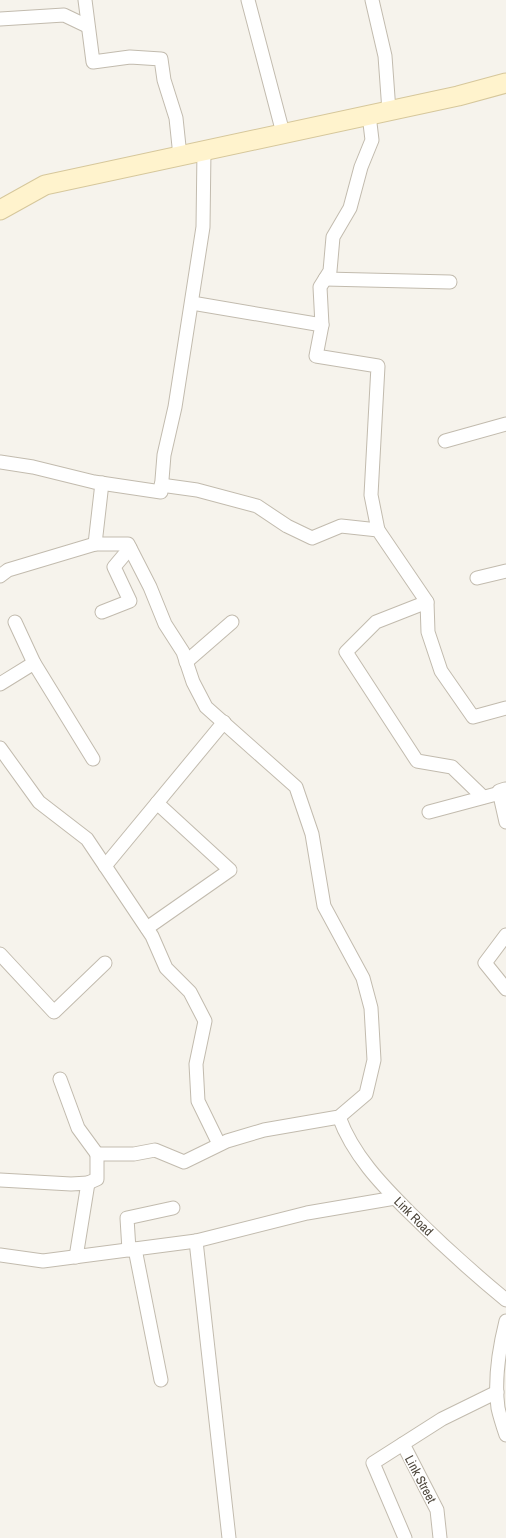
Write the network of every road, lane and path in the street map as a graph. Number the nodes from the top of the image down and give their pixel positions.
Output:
1 (85, 0) edge
2 (248, 0) edge
3 (372, 0) edge
4 (0, 19) edge
5 (87, 26) junction
6 (506, 84) edge
7 (389, 111) junction
8 (370, 115) junction
9 (283, 133) junction
10 (204, 150) junction
11 (180, 156) junction
12 (0, 210) edge
13 (325, 279) junction
14 (450, 282) dead end
15 (192, 303) junction
16 (322, 325) junction
17 (506, 424) edge
18 (445, 440) dead end
19 (0, 462) edge
20 (102, 483) junction
21 (161, 485) junction
22 (378, 530) junction
23 (95, 544) junction
24 (130, 548) junction
25 (506, 571) edge
26 (0, 576) edge
27 (477, 578) dead end
28 (427, 602) junction
29 (102, 612) dead end
30 (15, 622) dead end
31 (232, 622) dead end
32 (186, 662) junction
33 (34, 663) junction
34 (0, 684) edge
35 (506, 708) edge
36 (224, 722) junction
37 (0, 748) edge
38 (93, 759) dead end
39 (503, 791) edge
40 (483, 798) junction
41 (157, 803) junction
42 (429, 812) dead end
43 (506, 822) edge
44 (105, 866) junction
45 (147, 928) junction
46 (506, 935) edge
47 (0, 954) edge
48 (105, 963) dead end
49 (506, 989) edge
50 (60, 1079) dead end
51 (339, 1117) junction
52 (219, 1144) junction
53 (97, 1154) junction
54 (0, 1180) edge
55 (88, 1183) junction
56 (395, 1198) junction
57 (173, 1208) dead end
58 (196, 1241) junction
59 (132, 1249) junction
60 (0, 1255) edge
61 (76, 1257) junction
62 (506, 1300) edge
63 (506, 1321) edge
64 (161, 1380) dead end
65 (497, 1392) junction
66 (506, 1435) edge
67 (403, 1444) junction
68 (229, 1538) edge
69 (405, 1538) edge
70 (440, 1538) edge

1 - 5 street
2 - 9 street
3 - 7 street
4 - 5 street
5 - 11 street
6 - 7 street
7 - 8 street
8 - 9 street
8 - 13 street
9 - 10 street
10 - 11 street
10 - 15 street
11 - 12 street
13 - 14 street
13 - 16 street
15 - 16 street
15 - 21 street
16 - 22 street
17 - 18 street
19 - 20 street
20 - 21 street
20 - 23 street
21 - 22 street
22 - 28 street
23 - 24 street
23 - 26 street
24 - 29 street
24 - 32 street
25 - 27 street
28 - 35 street
28 - 40 street
30 - 33 street
31 - 32 street
32 - 36 street
33 - 34 street
33 - 38 street
36 - 41 street
36 - 51 street
37 - 44 street
39 - 40 street
39 - 43 street
40 - 42 street
41 - 44 street
41 - 45 street
44 - 45 street
45 - 52 street
46 - 49 street
47 - 48 street
50 - 53 street
51 - 52 street
51 - 56 street, Link Road
52 - 53 street
53 - 55 street
54 - 55 street
55 - 61 street
56 - 58 street
56 - 62 street, Link Road
57 - 59 street
58 - 59 street
58 - 68 street
59 - 61 street
59 - 64 street
60 - 61 street
63 - 65 street
65 - 66 street
65 - 67 street
67 - 69 street
67 - 70 street, Link Street

